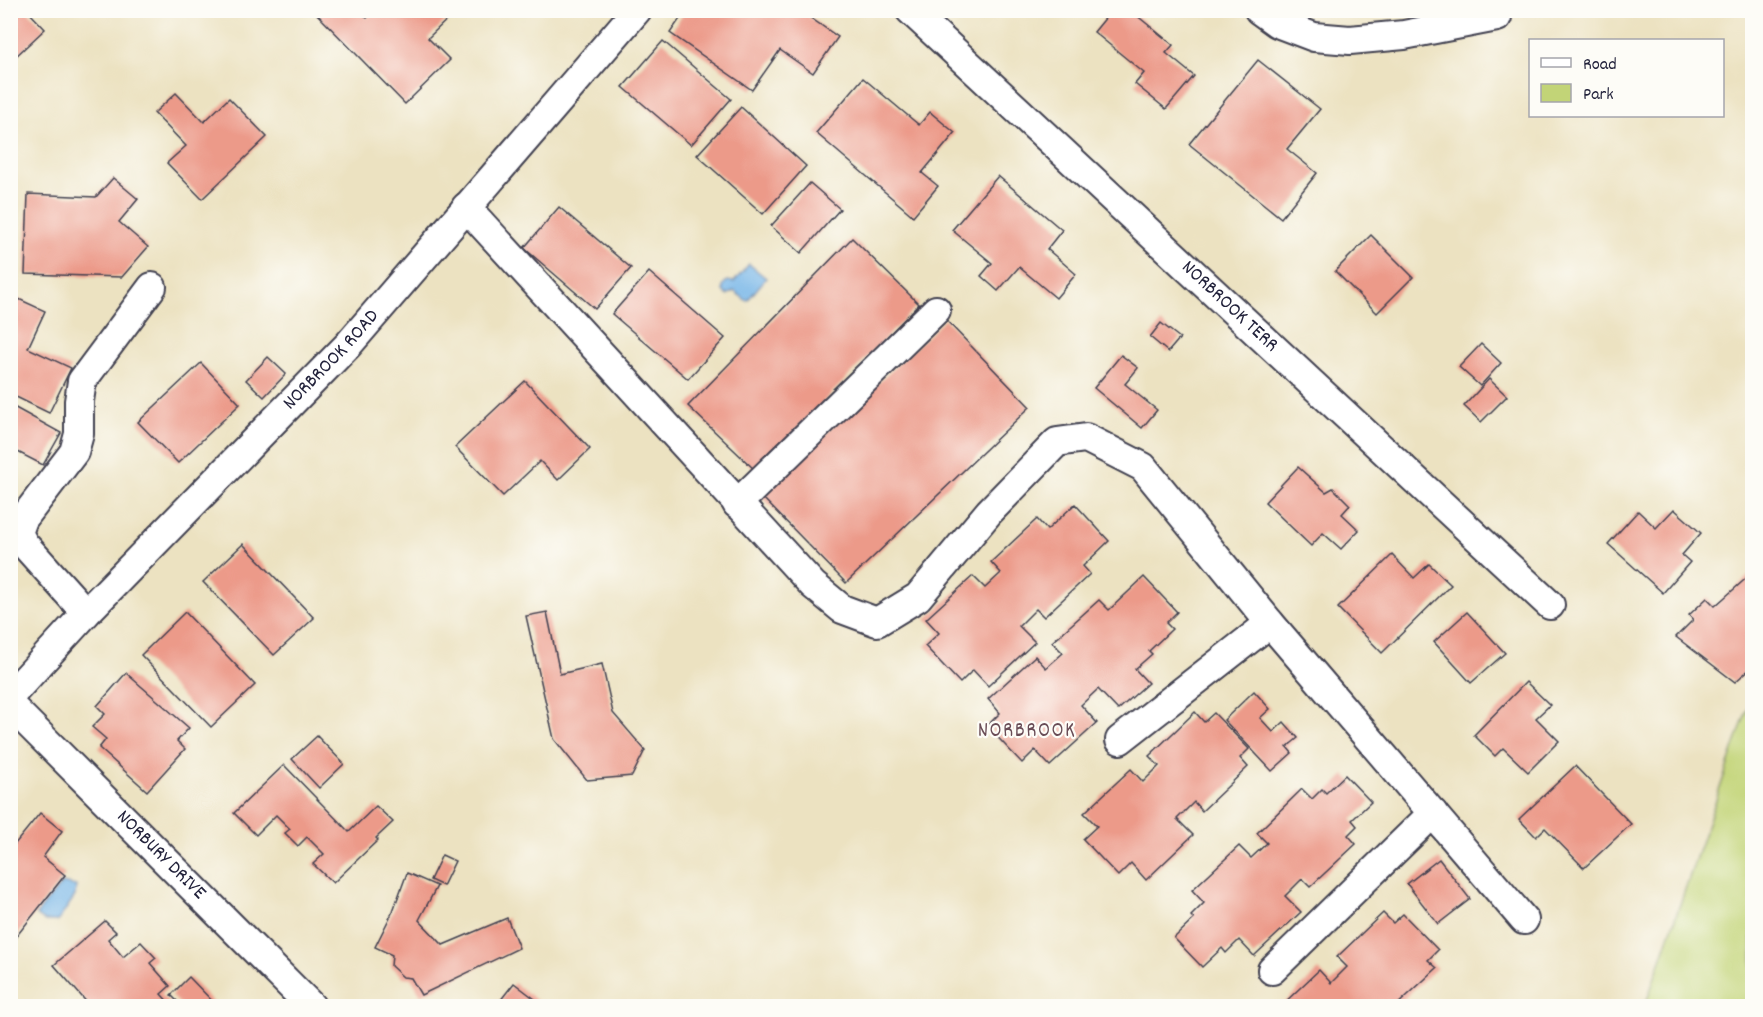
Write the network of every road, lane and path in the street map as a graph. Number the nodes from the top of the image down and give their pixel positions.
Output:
1 (637, 10) edge
2 (910, 10) edge
3 (1259, 10) edge
4 (1497, 17) dead end
5 (466, 207) junction
6 (152, 286) dead end
7 (936, 310) dead end
8 (737, 504) junction
9 (1550, 605) dead end
10 (86, 613) junction
11 (1270, 623) junction
12 (10, 696) edge
13 (10, 705) edge
14 (1120, 740) dead end
15 (1433, 813) junction
16 (1524, 920) dead end
17 (1272, 970) dead end
18 (311, 1006) edge

1 - 5 street, NORBROOK ROAD
2 - 9 street, NORBROOK TERR
3 - 4 street
5 - 8 street
5 - 10 street, NORBROOK ROAD
6 - 10 street
7 - 8 street
8 - 11 street
10 - 12 street, NORBROOK ROAD
11 - 14 street
11 - 15 street
13 - 18 street, NORBURY DRIVE
15 - 16 street
15 - 17 street

